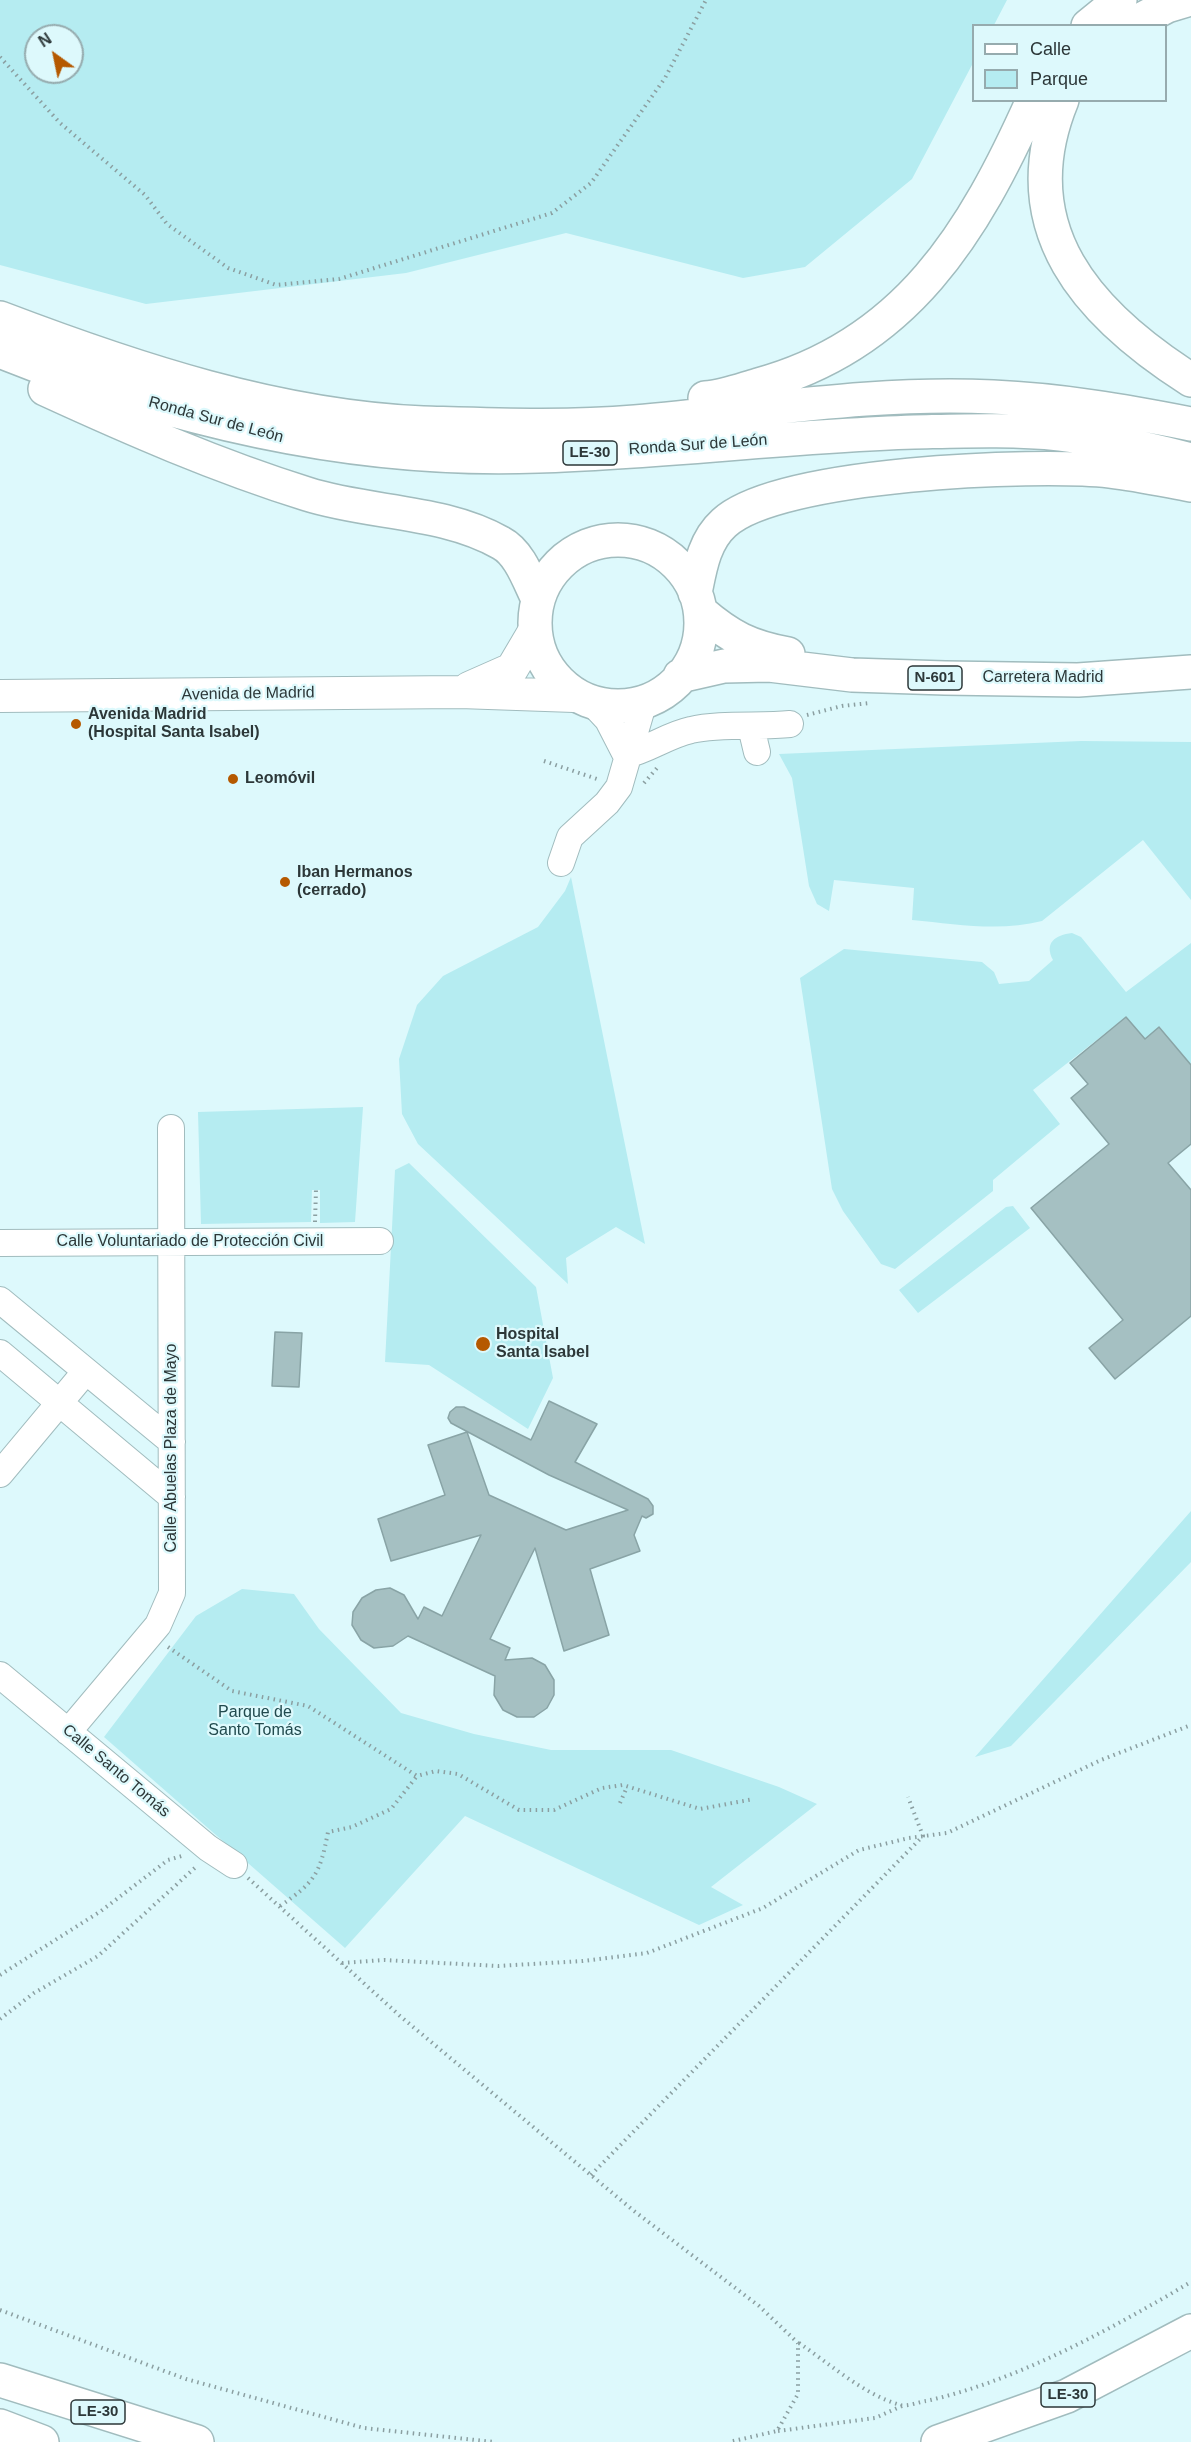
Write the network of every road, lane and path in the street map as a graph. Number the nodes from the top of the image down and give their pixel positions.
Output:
1 (706, 0) edge
2 (1120, 0) edge
3 (1186, 0) edge
4 (1090, 24) edge
5 (1133, 24) edge
6 (0, 57) edge
7 (1032, 102) edge
8 (1061, 102) edge
9 (0, 318) edge
10 (0, 351) edge
11 (0, 368) edge
12 (1191, 380) edge
13 (528, 424) junction
14 (1191, 424) edge
15 (1191, 460) edge
16 (1191, 485) edge
17 (698, 603) junction
18 (537, 615) junction
19 (1191, 657) edge
20 (1191, 672) edge
21 (680, 676) junction
22 (460, 692) junction
23 (0, 696) edge
24 (584, 700) junction
25 (644, 701) junction
26 (790, 724) dead end
27 (751, 727) junction
28 (757, 752) dead end
29 (626, 755) junction
30 (544, 761) dead end
31 (598, 780) dead end
32 (561, 862) dead end
33 (171, 1128) dead end
34 (316, 1189) dead end
35 (315, 1241) junction
36 (380, 1241) dead end
37 (171, 1242) junction
38 (0, 1243) edge
39 (0, 1299) edge
40 (0, 1353) edge
41 (86, 1371) junction
42 (60, 1403) junction
43 (171, 1442) junction
44 (0, 1474) edge
45 (172, 1497) junction
46 (150, 1635) junction
47 (0, 1675) edge
48 (1191, 1725) edge
49 (68, 1732) junction
50 (417, 1776) junction
51 (627, 1786) junction
52 (908, 1797) dead end
53 (754, 1799) dead end
54 (620, 1803) dead end
55 (923, 1836) junction
56 (208, 1848) junction
57 (234, 1866) joint
58 (280, 1905) junction
59 (342, 1963) junction
60 (0, 1975) edge
61 (0, 2019) edge
62 (591, 2175) junction
63 (1191, 2282) edge
64 (0, 2310) edge
65 (1191, 2331) edge
66 (798, 2343) junction
67 (0, 2380) edge
68 (902, 2406) junction
69 (0, 2426) edge
70 (777, 2431) junction
71 (42, 2442) edge
72 (197, 2442) edge
73 (494, 2442) edge
74 (729, 2442) edge
75 (938, 2442) edge

1 - 6 path
2 - 4 highway
3 - 5 highway
7 - 13 highway
8 - 12 highway
9 - 13 highway, Ronda Sur de León / LE-30
10 - 15 highway, Ronda Sur de León / LE-30
11 - 18 highway
13 - 14 highway, Ronda Sur de León / LE-30
16 - 17 highway
17 - 18 highway, N-601
17 - 19 highway, Carretera Madrid / N-601
17 - 21 highway, N-601
18 - 22 main road, Avenida de Madrid
18 - 24 highway
20 - 21 highway, Carretera Madrid / N-601
21 - 25 highway, N-601
22 - 23 main road, Avenida de Madrid
22 - 24 main road, Avenida de Madrid
24 - 25 highway, N-601
24 - 29 street
25 - 29 street
26 - 27 street
27 - 28 street
27 - 29 street
29 - 32 street
30 - 31 path
33 - 37 street, Calle Abuelas Plaza de Mayo
34 - 35 path
35 - 36 street, Calle Voluntariado de Protección Civil
35 - 37 street, Calle Voluntariado de Protección Civil
37 - 38 street, Calle Voluntariado de Protección Civil
37 - 43 street, Calle Abuelas Plaza de Mayo
39 - 41 street
40 - 42 street
41 - 42 street
41 - 43 street
42 - 44 street
42 - 45 street
43 - 45 street, Calle Abuelas Plaza de Mayo
45 - 46 street, Calle Abuelas Plaza de Mayo
46 - 49 street, Calle Abuelas Plaza de Mayo
46 - 50 path
47 - 49 street, Calle Santo Tomás
48 - 55 path
49 - 56 street, Calle Santo Tomás
50 - 51 path
50 - 58 path
51 - 53 path
51 - 54 path
52 - 55 path
55 - 59 path
55 - 62 path
56 - 57 street, Calle Santo Tomás
56 - 60 path
56 - 61 path
57 - 58 path
58 - 59 path
59 - 62 path
62 - 66 path
63 - 68 path
64 - 73 path
65 - 75 highway, LE-30
66 - 68 path
66 - 70 path
67 - 72 highway, LE-30
68 - 70 path
69 - 71 highway
70 - 74 path

